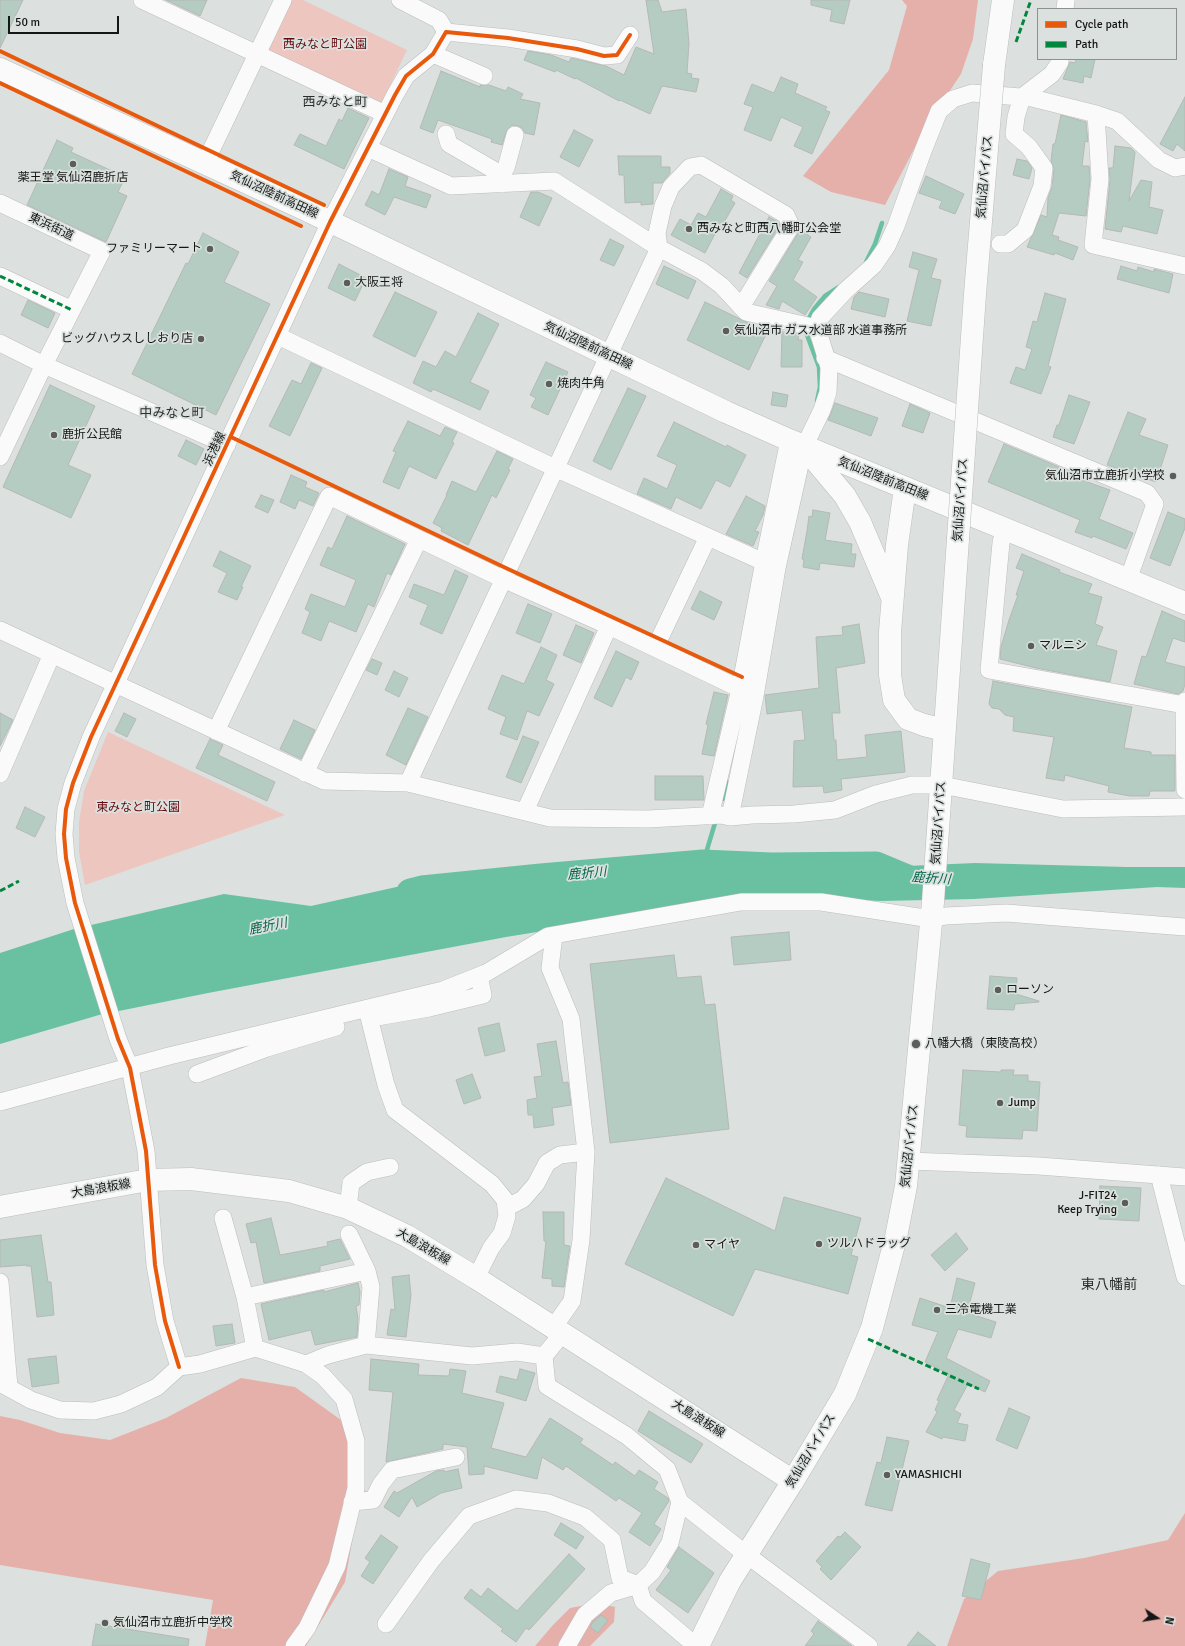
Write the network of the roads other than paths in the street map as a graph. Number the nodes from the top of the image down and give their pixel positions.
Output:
1 (142, 0) edge
2 (283, 0) edge
3 (400, 0) edge
4 (1003, 0) edge
5 (446, 32) junction
6 (630, 35) dead end
7 (258, 54) junction
8 (433, 54) junction
9 (1060, 60) edge
10 (0, 69) edge
11 (484, 76) dead end
12 (1022, 97) junction
13 (385, 114) junction
14 (1096, 114) junction
15 (446, 134) dead end
16 (515, 135) dead end
17 (368, 148) junction
18 (205, 163) junction
19 (1185, 166) edge
20 (500, 178) junction
21 (0, 203) edge
22 (330, 222) junction
23 (1000, 244) dead end
24 (659, 248) junction
25 (1185, 266) edge
26 (0, 276) edge
27 (742, 307) junction
28 (72, 310) junction
29 (817, 328) junction
30 (278, 336) junction
31 (0, 343) edge
32 (609, 357) junction
33 (825, 358) junction
34 (44, 365) junction
35 (797, 444) junction
36 (228, 445) junction
37 (0, 457) edge
38 (555, 468) junction
39 (905, 488) junction
40 (1004, 530) junction
41 (708, 537) junction
42 (419, 539) junction
43 (770, 565) junction
44 (503, 579) junction
45 (1128, 580) junction
46 (893, 600) junction
47 (1185, 603) edge
48 (608, 626) junction
49 (0, 630) edge
50 (655, 648) junction
51 (52, 654) junction
52 (117, 684) junction
53 (747, 692) junction
54 (1184, 703) edge
55 (944, 730) junction
56 (216, 732) junction
57 (2, 763) edge
58 (305, 773) junction
59 (408, 783) junction
60 (1185, 790) edge
61 (941, 794) junction
62 (1185, 807) edge
63 (526, 811) junction
64 (710, 816) junction
65 (730, 817) junction
66 (932, 911) junction
67 (1185, 927) edge
68 (554, 935) junction
69 (368, 1013) junction
70 (130, 1068) junction
71 (197, 1074) dead end
72 (0, 1102) edge
73 (586, 1152) junction
74 (909, 1160) junction
75 (390, 1167) dead end
76 (1160, 1175) junction
77 (1185, 1177) edge
78 (148, 1180) junction
79 (0, 1207) edge
80 (348, 1208) junction
81 (506, 1208) junction
82 (223, 1218) dead end
83 (349, 1234) dead end
84 (367, 1271) junction
85 (1185, 1277) edge
86 (476, 1278) junction
87 (0, 1282) edge
88 (245, 1297) junction
89 (557, 1331) junction
90 (366, 1344) junction
91 (255, 1348) junction
92 (544, 1356) junction
93 (306, 1364) junction
94 (179, 1367) junction
95 (5, 1385) edge
96 (456, 1457) dead end
97 (793, 1481) junction
98 (352, 1502) junction
99 (680, 1502) junction
100 (747, 1555) junction
101 (638, 1585) junction
102 (386, 1624) dead end
103 (294, 1646) edge
104 (567, 1646) edge
105 (697, 1646) edge
106 (869, 1646) edge

1 - 7 street
2 - 7 street
3 - 5 street
4 - 55 main road, 気仙沼バイパス, bridge
5 - 6 street
5 - 8 street
7 - 13 street
7 - 18 street
8 - 11 street
8 - 13 street, 浜港線
9 - 12 street
10 - 18 main road, 気仙沼陸前高田線
12 - 14 street
12 - 23 street
12 - 29 street
13 - 17 street, 浜港線
14 - 19 street
14 - 25 street
15 - 20 street
16 - 20 street
17 - 20 street
17 - 22 street, 浜港線
18 - 22 main road, 気仙沼陸前高田線
20 - 24 street
21 - 28 street, 東浜街道
22 - 30 street, 浜港線
22 - 32 main road, 気仙沼陸前高田線
24 - 27 street
24 - 27 street
24 - 32 street
26 - 28 street
27 - 29 street
28 - 34 street
29 - 33 street
30 - 36 street, 浜港線
30 - 38 street
31 - 34 street
32 - 35 main road, 気仙沼陸前高田線
32 - 38 street
33 - 35 street
33 - 45 street
34 - 36 street
34 - 37 street
35 - 39 main road, 気仙沼陸前高田線
35 - 43 street
35 - 46 main road
36 - 52 street, 浜港線
38 - 41 street
38 - 44 street
39 - 40 main road, 気仙沼陸前高田線
39 - 46 main road
40 - 45 main road, 気仙沼陸前高田線
40 - 54 street
41 - 43 street
41 - 50 street
42 - 44 street
42 - 56 street
42 - 58 street
43 - 53 street
44 - 48 street
44 - 59 street
45 - 47 main road, 気仙沼陸前高田線
46 - 55 main road
48 - 50 street
48 - 63 street
49 - 51 street
50 - 53 street
51 - 52 street
51 - 57 street
52 - 56 street
52 - 70 street, 浜港線
53 - 64 street
53 - 65 street
54 - 60 street
55 - 61 main road, 気仙沼バイパス
56 - 58 street
58 - 59 street
59 - 63 street
61 - 62 street
61 - 65 street
61 - 66 main road, 気仙沼バイパス
63 - 64 street
64 - 65 street
66 - 67 street
66 - 68 street
66 - 74 main road, 気仙沼バイパス
68 - 69 street
68 - 73 street
69 - 70 street
69 - 71 street
69 - 81 street
70 - 72 street
70 - 78 street, 浜港線
73 - 81 street
73 - 89 street
74 - 76 street
74 - 97 main road, 気仙沼バイパス
75 - 80 street
76 - 77 street
76 - 85 street
78 - 79 main road, 大島浪板線
78 - 80 main road, 大島浪板線
78 - 94 street, 浜港線
80 - 86 main road, 大島浪板線
81 - 86 street
82 - 88 street
83 - 84 street
84 - 88 street
84 - 90 street
86 - 89 main road, 大島浪板線
87 - 95 street
88 - 91 street
89 - 92 street
89 - 97 main road, 大島浪板線
90 - 92 street
90 - 93 street
91 - 93 street
91 - 94 street
92 - 99 street
93 - 98 street
94 - 95 street
96 - 98 street
97 - 100 main road, 気仙沼バイパス
98 - 103 street
99 - 100 street
99 - 101 street
100 - 105 main road, 気仙沼バイパス
100 - 106 street
101 - 102 street
101 - 104 street
101 - 105 street

